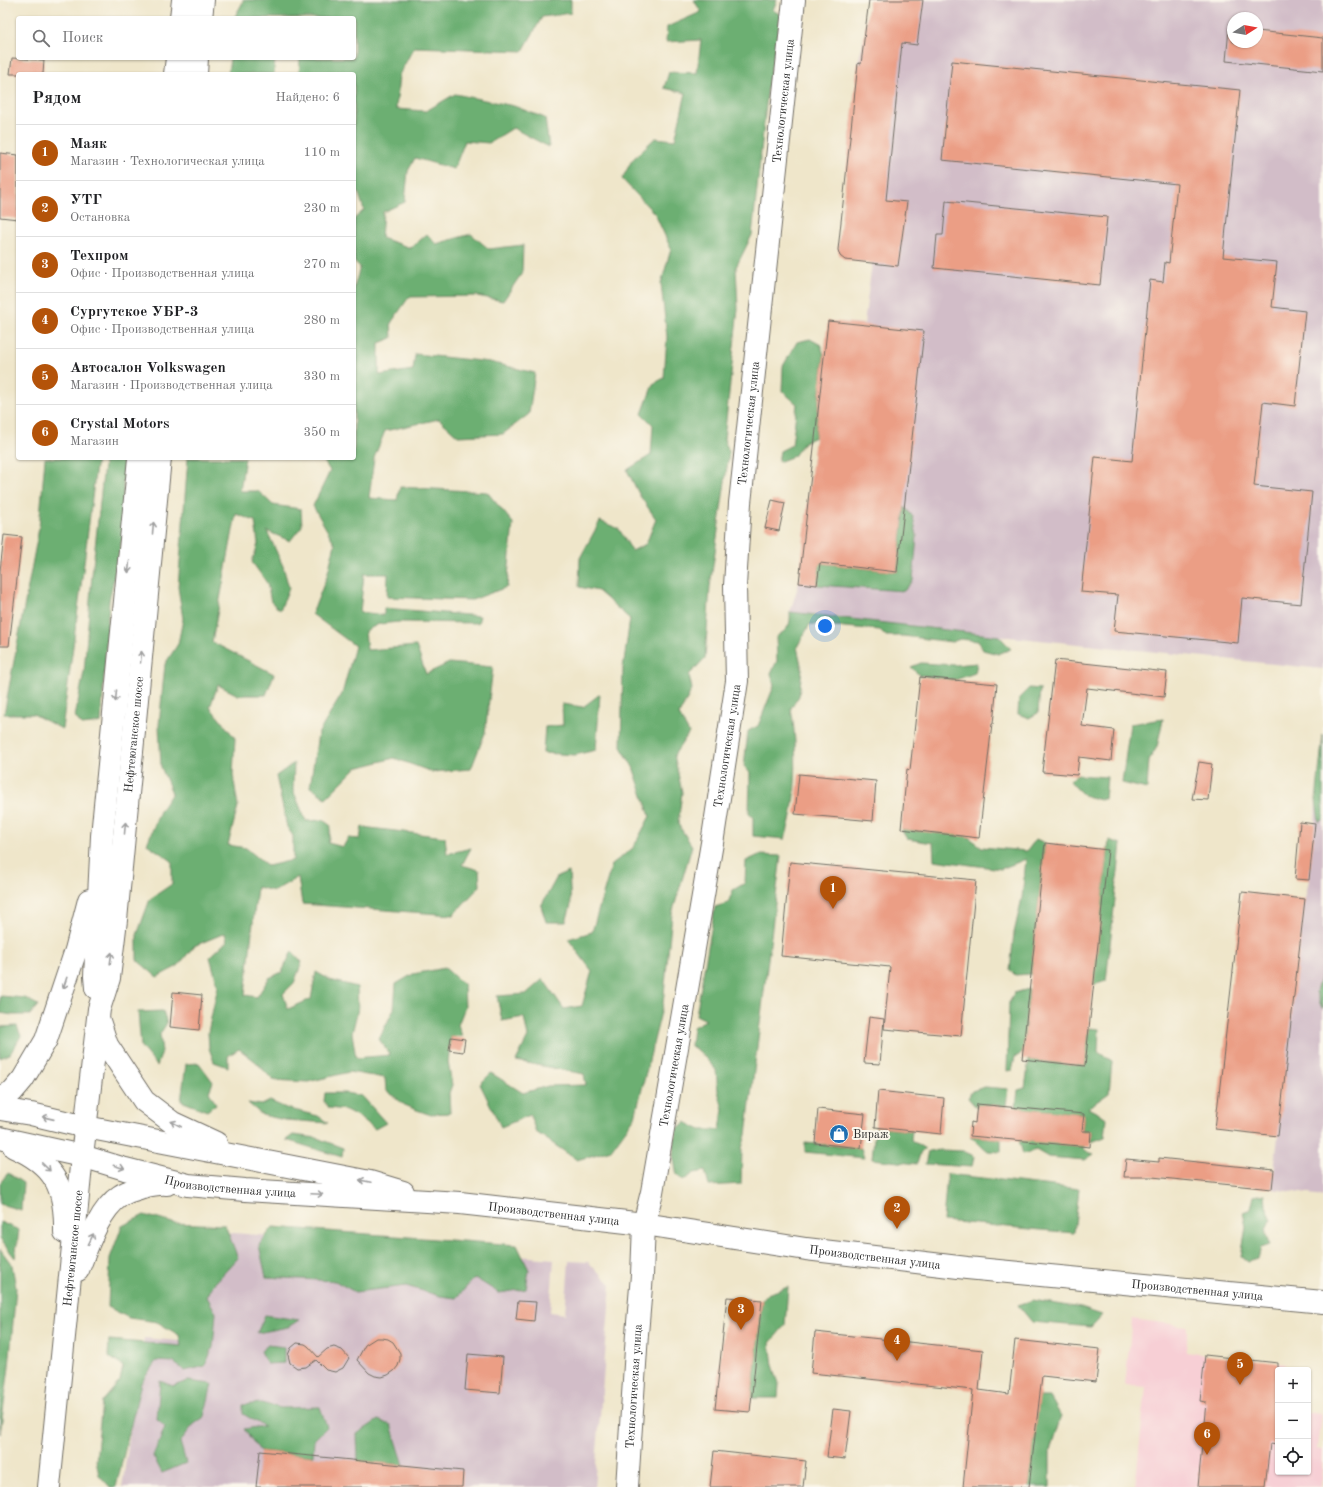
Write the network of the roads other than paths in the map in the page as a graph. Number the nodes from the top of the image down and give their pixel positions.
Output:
1 (183, 0) edge
2 (203, 0) edge
3 (794, 0) edge
4 (181, 16) edge
5 (201, 16) edge
6 (177, 60) edge
7 (198, 60) edge
8 (175, 72) edge
9 (196, 72) edge
10 (139, 460) edge
11 (160, 460) edge
12 (102, 836) junction
13 (99, 1015) junction
14 (0, 1097) edge
15 (0, 1109) edge
16 (86, 1126) junction
17 (0, 1138) edge
18 (0, 1142) edge
19 (82, 1156) junction
20 (250, 1158) junction
21 (188, 1185) junction
22 (429, 1200) junction
23 (644, 1224) junction
24 (67, 1301) junction
25 (1323, 1302) edge
26 (49, 1487) edge
27 (627, 1487) edge

1 - 4 main road
2 - 5 main road
3 - 23 main road, Технологическая улица
6 - 8 main road
7 - 9 main road
10 -> 12 main road, Нефтеюганское шоссе
13 -> 11 main road, Нефтеюганское шоссе
12 - 13 main road, Нефтеюганское шоссе
12 -> 14 main road
13 - 16 main road, Нефтеюганское шоссе
20 -> 13 main road
16 -> 15 main road, Производственная улица
16 - 19 main road, Нефтеюганское шоссе
16 - 20 main road, Производственная улица
17 - 19 main road, Производственная улица
18 -> 24 main road
19 -> 21 main road, Производственная улица
19 - 24 main road, Нефтеюганское шоссе
22 -> 20 main road, Производственная улица
21 -> 22 main road, Производственная улица
24 -> 21 main road
22 - 23 main road, Производственная улица
23 - 25 main road, Производственная улица
23 - 27 main road, Технологическая улица
24 - 26 main road, Нефтеюганское шоссе

